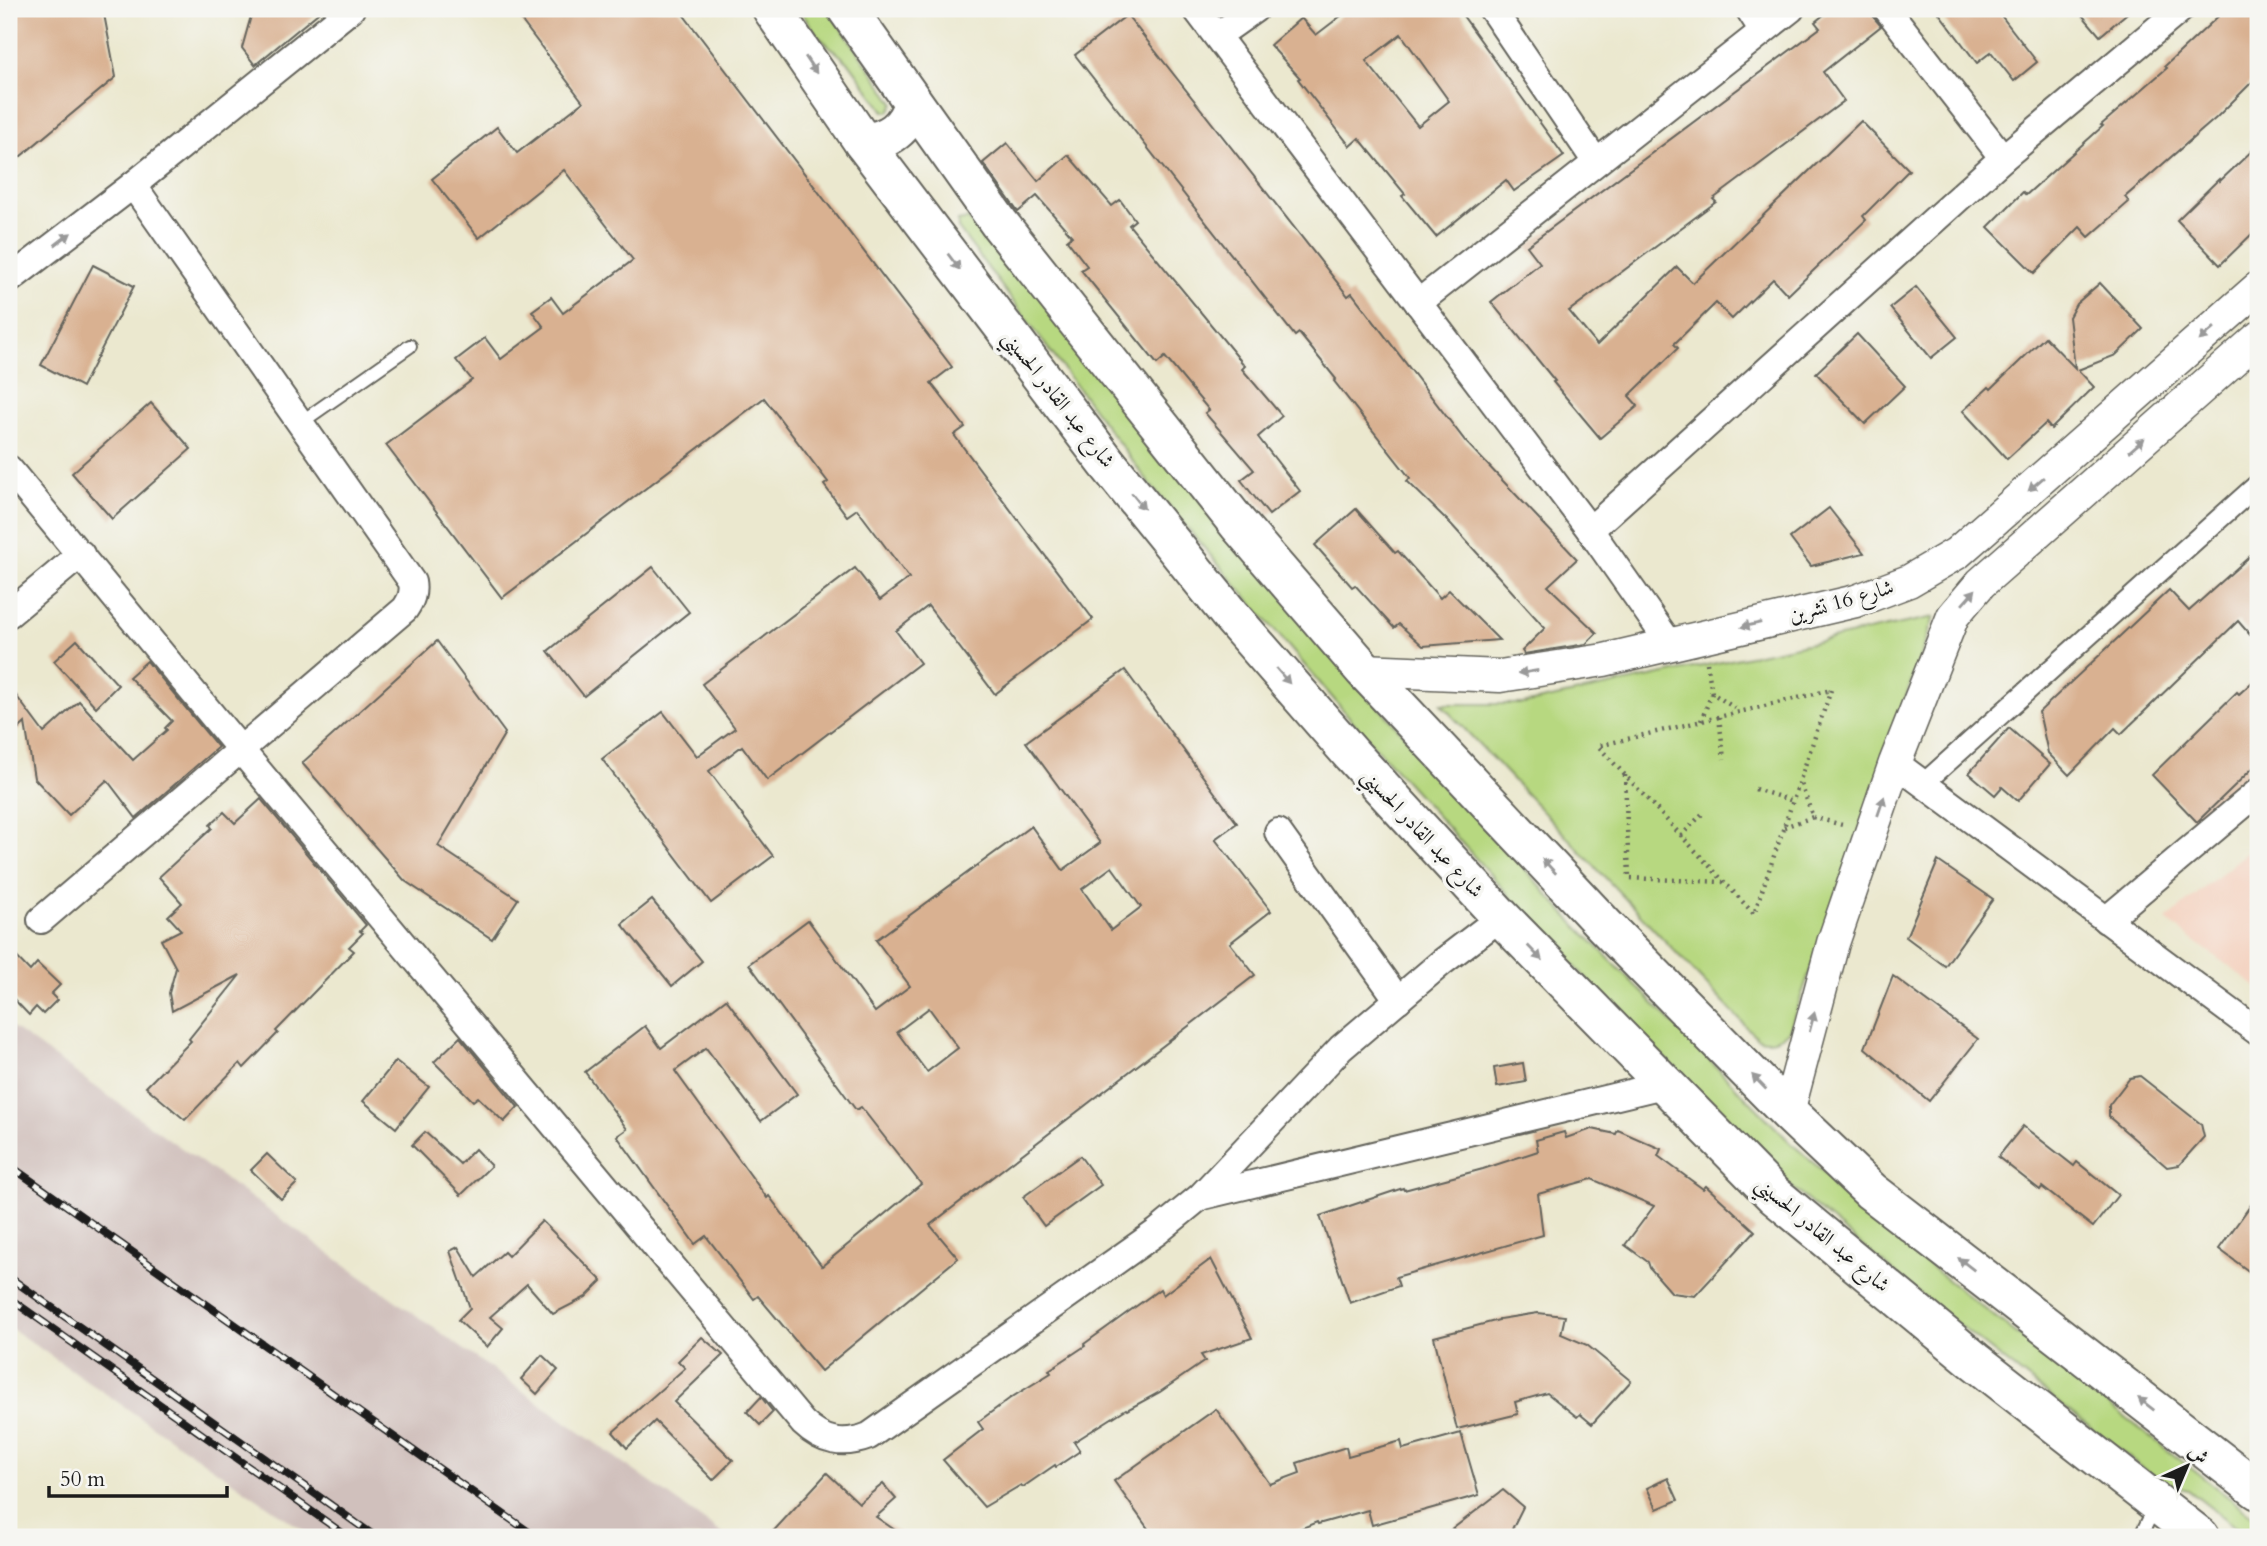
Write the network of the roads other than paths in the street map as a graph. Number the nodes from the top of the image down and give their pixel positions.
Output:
1 (351, 9) edge
2 (772, 9) edge
3 (847, 9) edge
4 (1196, 9) edge
5 (1255, 9) edge
6 (1492, 9) edge
7 (1749, 9) edge
8 (1791, 9) edge
9 (1888, 9) edge
10 (2180, 9) edge
11 (1763, 31) junction
12 (1217, 36) junction
13 (914, 103) junction
14 (863, 142) junction
15 (2003, 158) junction
16 (1596, 162) junction
17 (966, 176) junction
18 (133, 185) junction
19 (912, 208) junction
20 (9, 280) edge
21 (2258, 289) edge
22 (1418, 303) junction
23 (2258, 338) edge
24 (410, 346) dead end
25 (300, 422) junction
26 (9, 469) edge
27 (2258, 484) edge
28 (1590, 530) junction
29 (81, 554) junction
30 (9, 614) edge
31 (1670, 644) junction
32 (1364, 670) junction
33 (240, 749) junction
34 (1895, 763) junction
35 (1923, 784) junction
36 (2258, 792) edge
37 (1278, 832) dead end
38 (1501, 918) junction
39 (41, 920) dead end
40 (2106, 920) junction
41 (1398, 1000) junction
42 (2258, 1032) edge
43 (1663, 1085) junction
44 (1788, 1112) junction
45 (1201, 1196) junction
46 (2258, 1490) edge
47 (2169, 1525) edge
48 (2212, 1537) edge

1 - 18 street
2 -> 14 main road, شارع عبد القادر الحسيني
3 - 13 main road
4 - 12 street
5 - 12 street
6 - 16 street
7 - 11 street
8 - 11 street
9 - 15 street
10 - 15 street
11 - 16 street
12 - 22 street
13 - 14 main road
13 - 17 main road
14 - 19 main road, شارع عبد القادر الحسيني
15 - 28 street
16 - 22 street
17 - 19 main road
17 - 32 main road
20 -> 18 street
18 - 25 street
19 -> 38 main road, شارع عبد القادر الحسيني
21 -> 31 street, شارع 16 تشرين
22 - 28 street
34 -> 23 street
24 - 25 lane
25 - 33 street
26 - 29 street
27 - 35 street
28 - 31 street
29 - 30 street
29 - 33 street
31 -> 32 street, شارع 16 تشرين
44 -> 32 main road
33 - 39 street
33 - 45 street
34 - 35 street
44 -> 34 street
35 - 40 street
36 - 40 street
37 - 41 street
38 - 41 street
38 -> 43 main road, شارع عبد القادر الحسيني
40 - 42 street
41 - 45 street
43 - 45 street
43 - 47 main road, شارع عبد القادر الحسيني
46 -> 44 main road
47 - 48 main road, شارع عبد القادر الحسيني

